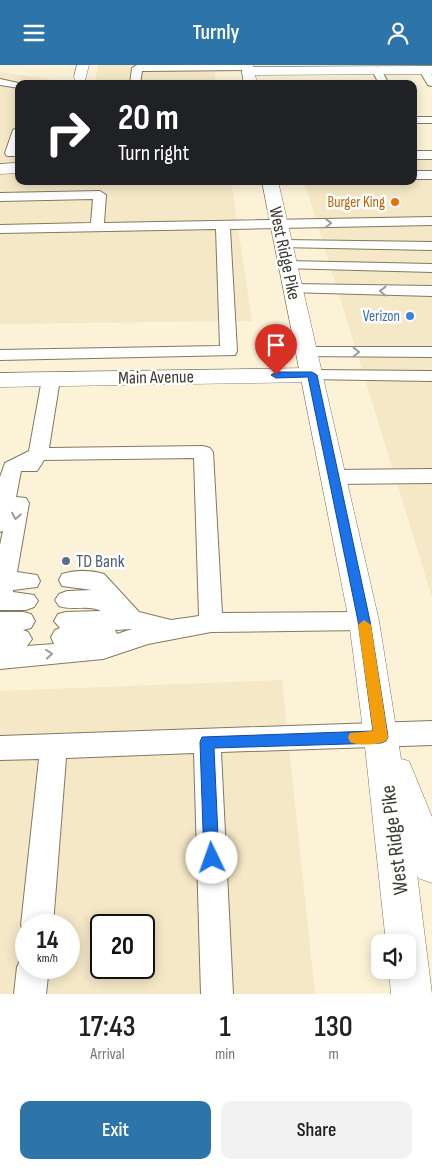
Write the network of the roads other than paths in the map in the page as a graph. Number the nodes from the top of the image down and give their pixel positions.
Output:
1 (395, 67) edge
2 (311, 68) edge
3 (377, 70) junction
4 (428, 70) edge
5 (249, 72) edge
6 (136, 80) edge
7 (382, 80) edge
8 (0, 82) edge
9 (432, 83) edge
10 (15, 84) edge
11 (417, 120) edge
12 (432, 120) edge
13 (15, 140) edge
14 (10, 153) edge
15 (15, 168) edge
16 (0, 169) edge
17 (417, 175) edge
18 (432, 175) edge
19 (271, 185) edge
20 (0, 197) edge
21 (432, 221) edge
22 (223, 225) junction
23 (98, 227) junction
24 (0, 229) edge
25 (432, 246) edge
26 (286, 256) junction
27 (432, 268) edge
28 (432, 291) edge
29 (432, 351) edge
30 (133, 352) junction
31 (0, 355) edge
32 (310, 363) junction
33 (432, 376) edge
34 (131, 378) junction
35 (51, 379) junction
36 (0, 380) edge
37 (38, 454) junction
38 (204, 457) junction
39 (24, 476) junction
40 (432, 476) edge
41 (333, 477) junction
42 (0, 524) edge
43 (1, 594) edge
44 (17, 617) edge
45 (364, 621) junction
46 (211, 623) junction
47 (140, 627) junction
48 (0, 659) edge
49 (432, 733) edge
50 (381, 737) junction
51 (207, 742) junction
52 (54, 746) junction
53 (0, 748) edge
54 (432, 864) edge
55 (38, 914) edge
56 (405, 934) edge
57 (32, 979) edge
58 (410, 979) edge
59 (30, 994) edge
60 (217, 994) edge
61 (412, 994) edge

1 - 3 main road
1 - 4 main road
2 - 3 main road
2 - 5 main road
3 - 7 lane
4 - 9 lane
5 - 6 lane
8 - 10 lane
11 - 12 lane
13 - 14 lane
15 - 16 main road
17 - 18 lane
19 - 26 main road, West Ridge Pike
20 - 23 lane
26 -> 21 lane
22 - 23 lane
22 - 26 lane
22 - 30 lane
23 - 24 lane
25 - 26 lane
26 - 27 lane
28 -> 26 lane
26 - 32 main road, West Ridge Pike
32 -> 29 lane
30 - 31 lane
30 - 34 lane
32 - 33 lane
32 - 34 main road, Main Avenue
32 - 41 main road, West Ridge Pike
34 - 35 main road, Main Avenue
35 - 36 main road, Main Avenue
35 - 37 lane
37 - 38 lane
37 - 39 lane
37 - 42 lane
38 - 39 lane
38 - 46 lane
39 -> 43 lane
40 - 41 lane
41 - 45 main road, West Ridge Pike
43 - 44 lane
45 - 46 lane
45 - 50 main road, West Ridge Pike
46 - 47 lane
47 - 47 lane
48 -> 47 lane
49 - 50 lane
50 - 51 lane
50 - 54 main road, West Ridge Pike
50 - 56 main road, West Ridge Pike
51 - 52 lane
51 - 60 lane
52 - 53 lane
52 - 55 lane
57 - 59 lane
58 - 61 main road

